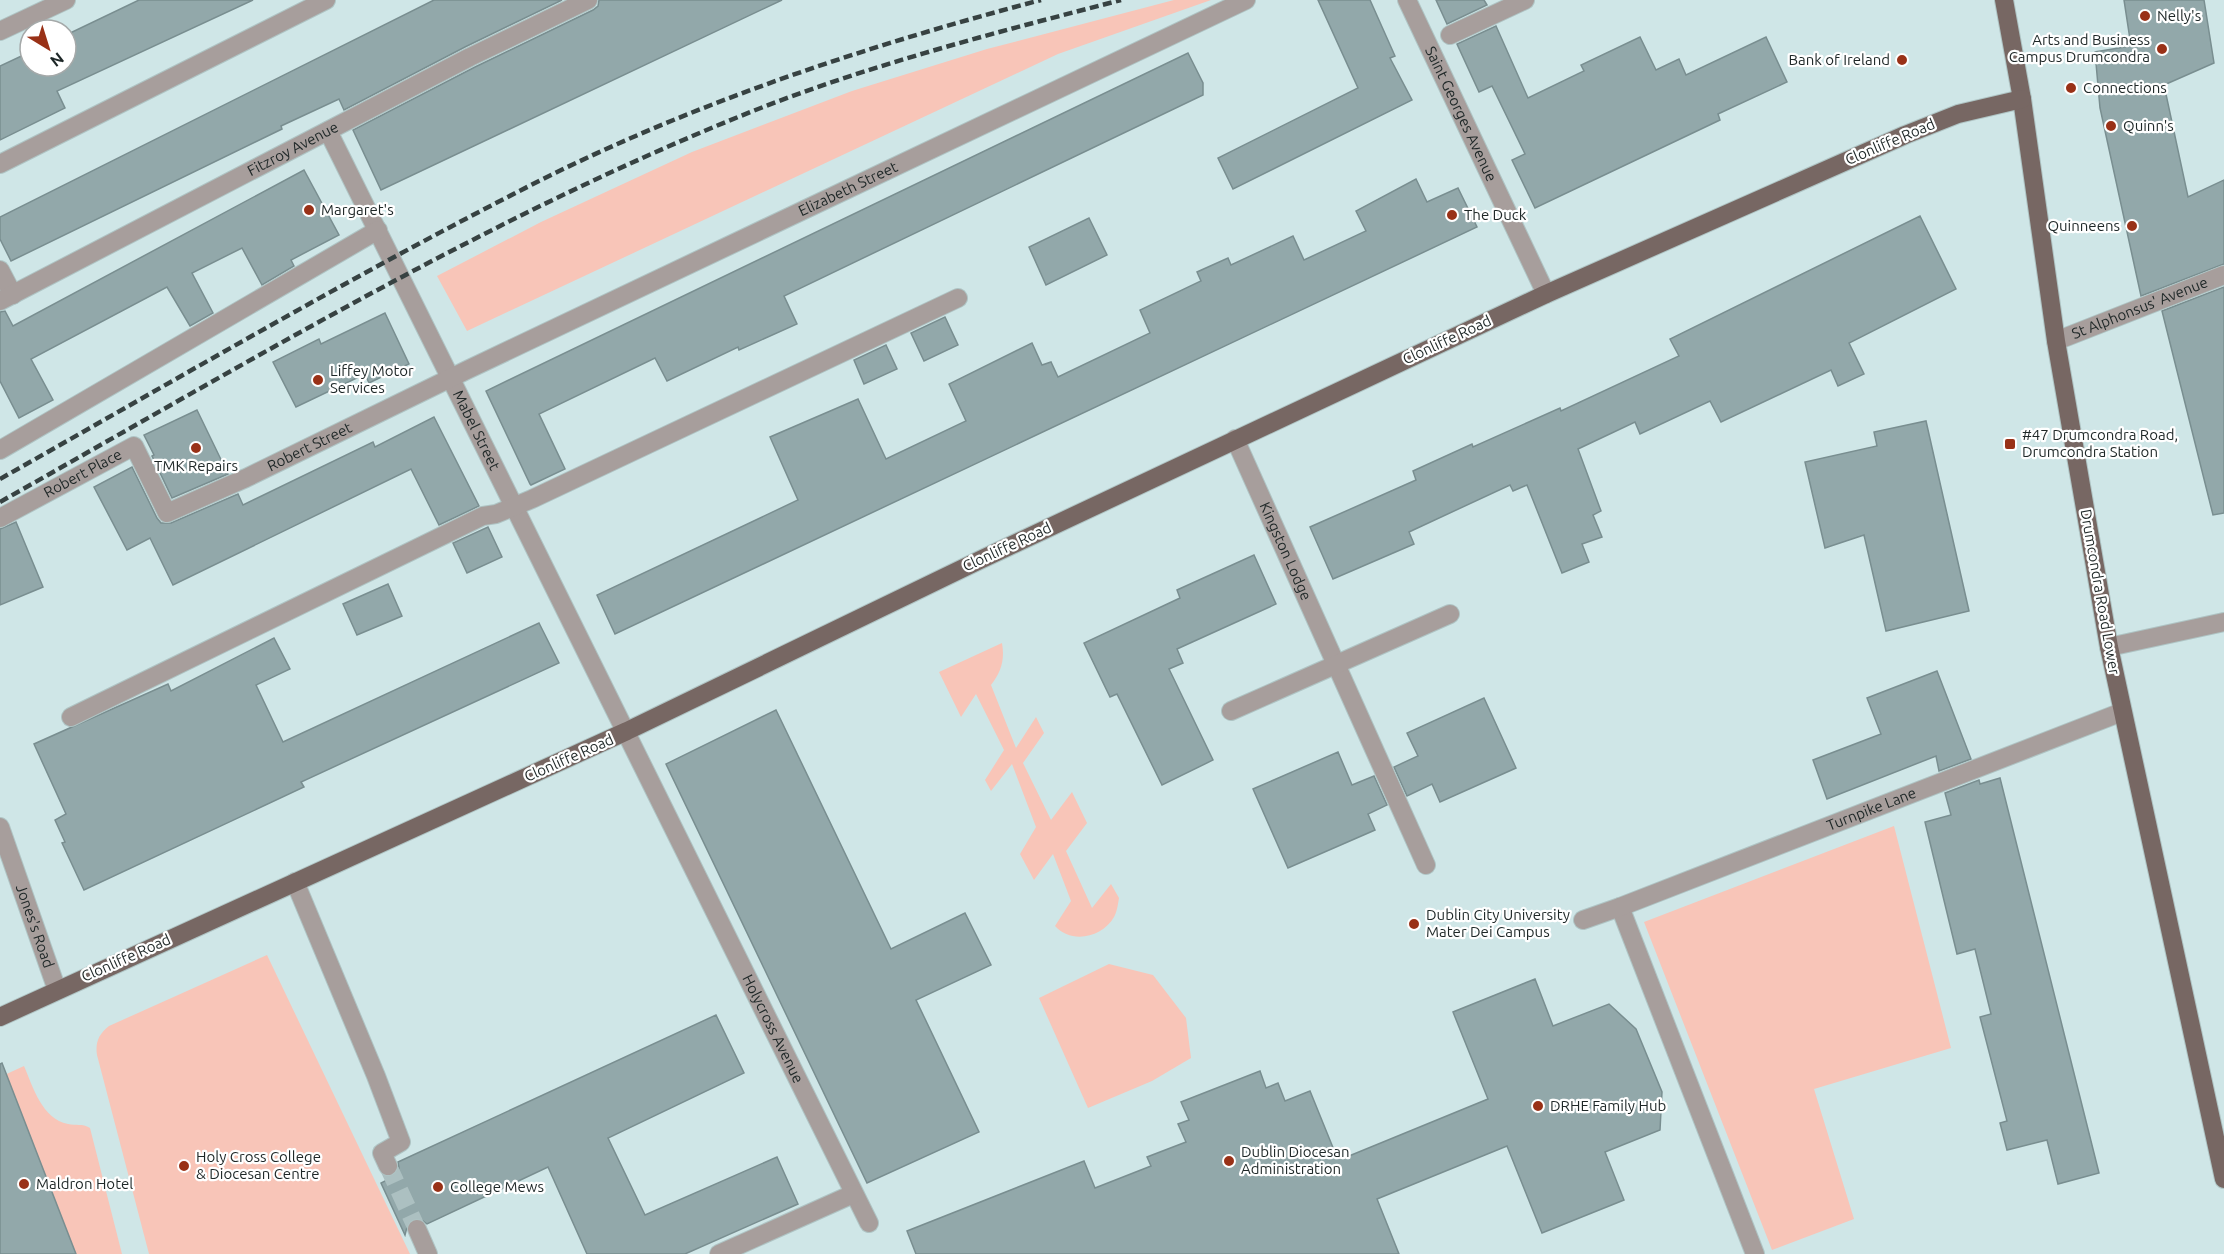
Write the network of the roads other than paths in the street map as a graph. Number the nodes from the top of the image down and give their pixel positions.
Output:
1 (66, 0) edge
2 (326, 0) edge
3 (588, 0) edge
4 (1246, 0) edge
5 (1407, 0) edge
6 (1525, 0) edge
7 (2004, 0) edge
8 (0, 31) edge
9 (1450, 35) dead end
10 (2022, 99) junction
11 (328, 131) junction
12 (0, 164) edge
13 (378, 230) junction
14 (0, 270) edge
15 (2224, 275) edge
16 (1546, 294) junction
17 (7, 298) edge
18 (958, 298) dead end
19 (2056, 341) junction
20 (452, 378) junction
21 (1235, 439) junction
22 (0, 450) edge
23 (516, 507) junction
24 (167, 513) joint
25 (0, 518) edge
26 (1450, 614) dead end
27 (2224, 622) edge
28 (2109, 647) junction
29 (1336, 664) junction
30 (1231, 711) dead end
31 (2122, 712) junction
32 (71, 717) dead end
33 (627, 731) junction
34 (0, 828) edge
35 (1426, 865) dead end
36 (295, 882) junction
37 (1620, 907) junction
38 (1583, 920) dead end
39 (57, 990) junction
40 (0, 1017) edge
41 (388, 1166) tunnel mouth
42 (2224, 1179) edge
43 (853, 1194) junction
44 (869, 1223) dead end
45 (417, 1229) tunnel mouth
46 (428, 1254) edge
47 (719, 1254) edge
48 (1755, 1254) edge

1 - 8 street
2 - 12 street
3 - 11 street, Fitzroy Avenue
4 - 20 street, Elizabeth Street
5 - 16 street, Saint Georges Avenue
6 - 9 street
7 - 10 main road, Drumcondra Road Lower
10 - 16 main road, Clonliffe Road
10 - 19 main road, Drumcondra Road Lower
11 - 13 street, Mabel Street
11 - 17 street, Fitzroy Avenue
13 - 20 street, Mabel Street
13 - 22 street
14 - 17 street
15 - 19 street, St Alphonsus' Avenue
16 - 21 main road, Clonliffe Road
18 - 23 street
19 - 28 main road, Drumcondra Road Lower
20 - 23 street, Mabel Street
20 - 24 street, Robert Street
21 - 29 street, Kingston Lodge
21 - 33 main road, Clonliffe Road
23 - 32 street
23 - 33 street, Mabel Street
24 - 25 street, Robert Place
26 - 29 street
27 - 28 street
28 - 31 main road, Drumcondra Road Lower
29 - 30 street
29 - 35 street, Kingston Lodge
31 - 37 street, Turnpike Lane
31 - 42 main road, Drumcondra Road Lower
33 - 36 main road, Clonliffe Road
33 - 43 street, Holycross Avenue
34 - 39 street, Jones's Road
36 - 39 main road, Clonliffe Road
36 - 41 street
37 - 38 street, Turnpike Lane
37 - 48 street
39 - 40 main road, Clonliffe Road
43 - 44 street, Holycross Avenue
43 - 47 street
45 - 46 street

